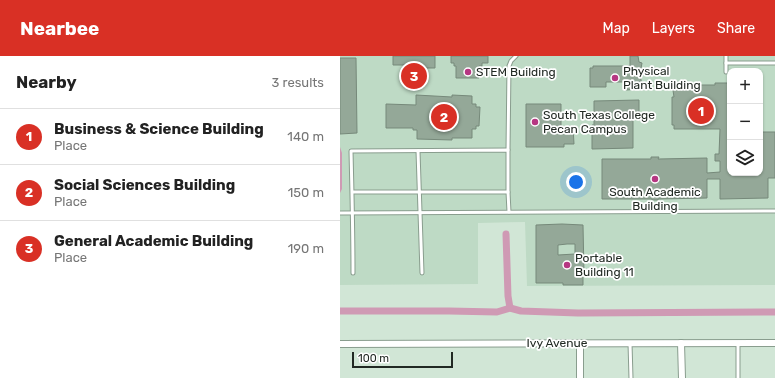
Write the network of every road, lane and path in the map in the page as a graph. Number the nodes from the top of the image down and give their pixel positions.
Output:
1 (516, 56) edge
2 (726, 56) edge
3 (726, 63) junction
4 (775, 63) edge
5 (726, 72) dead end
6 (508, 150) junction
7 (418, 151) junction
8 (352, 192) junction
9 (419, 192) junction
10 (508, 192) junction
11 (775, 211) edge
12 (509, 212) junction
13 (340, 213) edge
14 (352, 213) junction
15 (420, 213) junction
16 (354, 273) dead end
17 (422, 273) dead end
18 (580, 343) junction
19 (630, 343) junction
20 (682, 343) junction
21 (738, 343) junction
22 (775, 343) edge
23 (340, 344) edge
24 (580, 378) edge
25 (631, 378) edge
26 (682, 378) edge
27 (738, 378) edge

1 - 6 lane
2 - 3 lane
3 - 4 lane
3 - 5 lane
6 - 7 lane
6 - 10 lane
7 - 8 lane
7 - 9 lane
8 - 9 lane
8 - 14 lane
9 - 10 lane
9 - 15 lane
10 - 12 lane
11 - 12 lane
12 - 15 lane
13 - 14 lane
14 - 15 lane
14 - 16 lane
15 - 17 lane
18 - 19 street, Ivy Avenue
18 - 23 street, Ivy Avenue
18 - 24 street
19 - 20 street, Ivy Avenue
19 - 25 lane
20 - 21 street, Ivy Avenue
20 - 26 street
21 - 22 street, Ivy Avenue
21 - 27 lane

